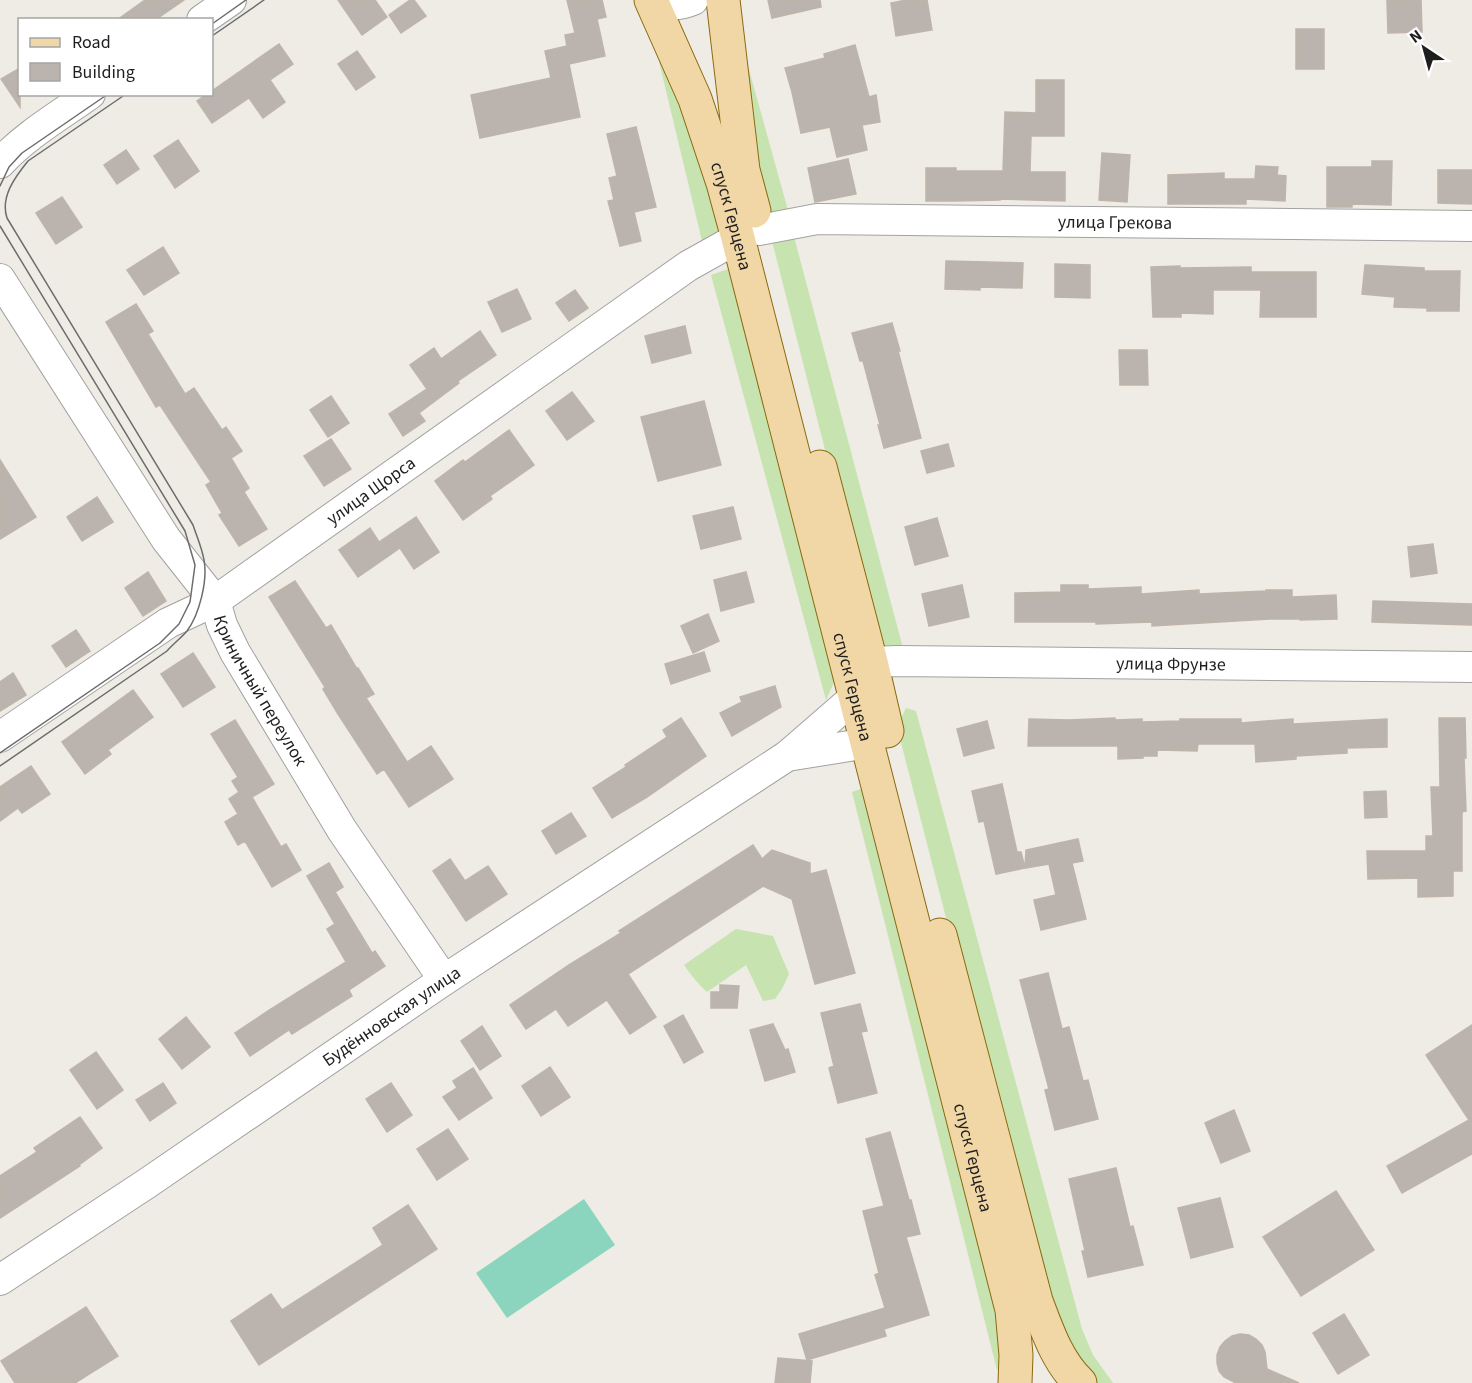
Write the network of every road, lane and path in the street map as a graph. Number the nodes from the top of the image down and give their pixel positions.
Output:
1 (231, 0) edge
2 (651, 0) edge
3 (657, 0) edge
4 (693, 0) edge
5 (723, 0) edge
6 (205, 18) edge
7 (87, 96) edge
8 (0, 163) edge
9 (1472, 226) edge
10 (749, 234) junction
11 (0, 279) edge
12 (215, 601) junction
13 (871, 662) junction
14 (1472, 667) edge
15 (855, 697) junction
16 (0, 737) edge
17 (868, 743) junction
18 (787, 756) junction
19 (444, 980) junction
20 (0, 1280) edge
21 (1015, 1383) edge
22 (1080, 1383) edge

1 - 6 street
2 - 10 main road, спуск Герцена
3 - 4 street
5 - 10 main road, спуск Герцена
7 - 8 street
9 - 10 street, улица Грекова
10 - 12 street, улица Щорса
10 - 13 main road, спуск Герцена
10 - 15 main road, спуск Герцена
11 - 12 street, Криничный переулок
12 - 16 street, улица Щорса
12 - 19 street, Криничный переулок
13 - 14 street, улица Фрунзе
13 - 22 main road, спуск Герцена
15 - 17 main road, спуск Герцена
15 - 18 street, Будённовская улица
17 - 18 street, Будённовская улица
17 - 21 main road, спуск Герцена
18 - 19 street, Будённовская улица
19 - 20 street, Будённовская улица

